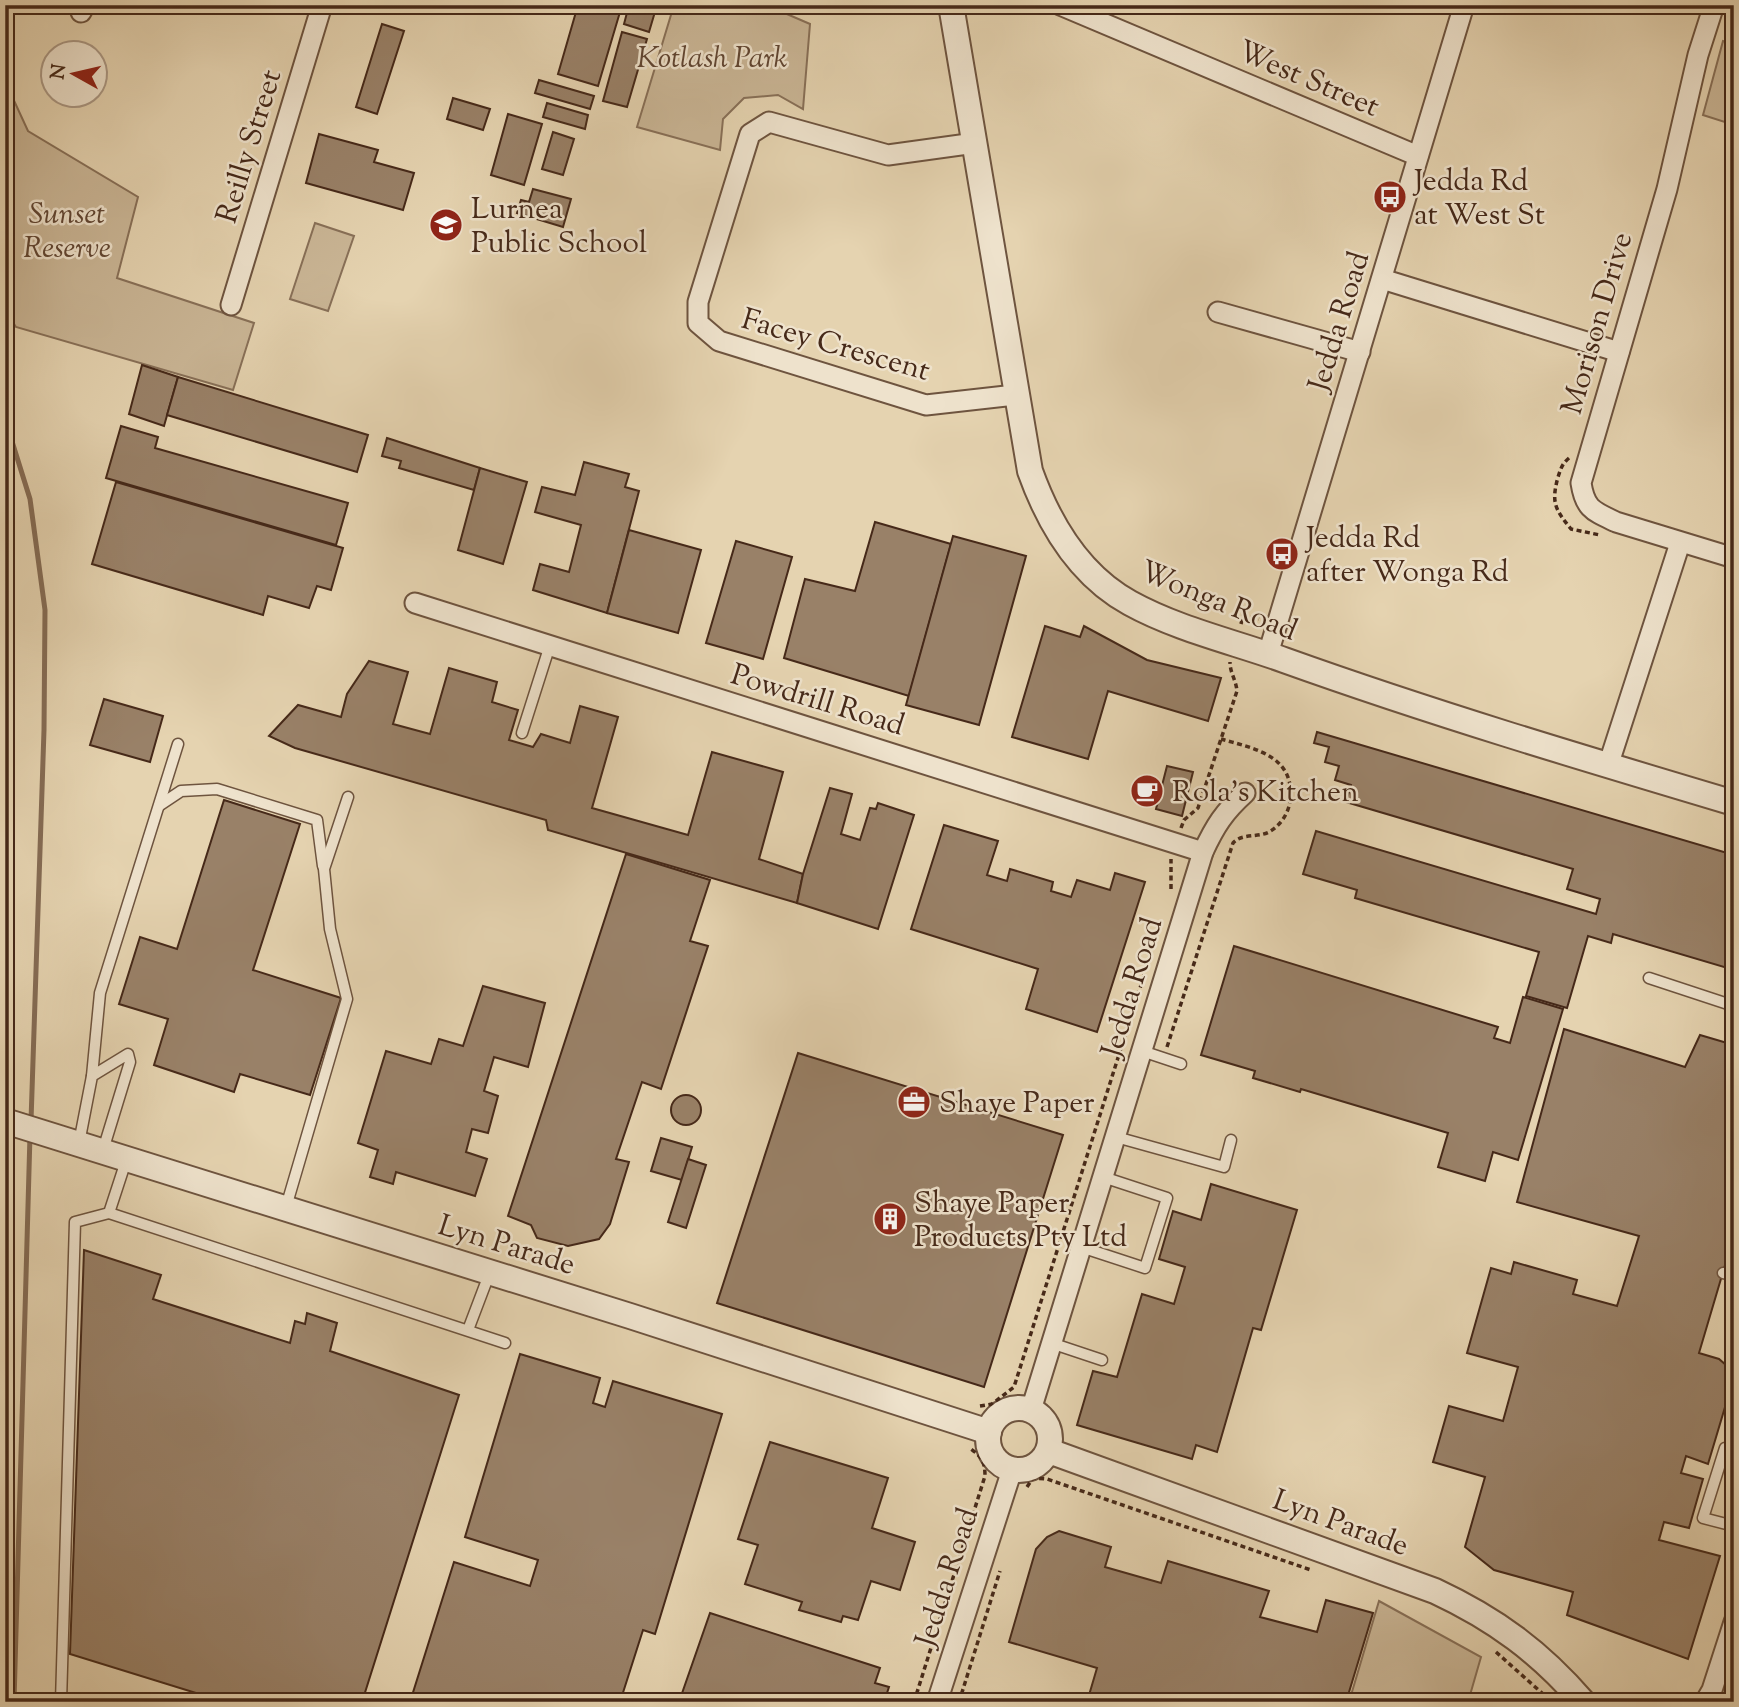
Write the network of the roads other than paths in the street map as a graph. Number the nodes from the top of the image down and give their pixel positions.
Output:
1 (322, 5) edge
2 (951, 5) edge
3 (1059, 5) edge
4 (1464, 5) edge
5 (1714, 5) edge
6 (975, 143) junction
7 (1419, 156) junction
8 (1382, 279) junction
9 (231, 305) dead end
10 (1218, 312) dead end
11 (1360, 352) junction
12 (1619, 352) junction
13 (1015, 395) junction
14 (1680, 543) junction
15 (1734, 558) edge
16 (415, 603) dead end
17 (550, 645) junction
18 (1268, 654) junction
19 (522, 733) dead end
20 (178, 744) dead end
21 (1608, 766) junction
22 (1245, 793) dead end
23 (348, 797) dead end
24 (1734, 803) edge
25 (160, 805) junction
26 (1203, 852) junction
27 (324, 869) junction
28 (1649, 978) dead end
29 (1734, 1006) edge
30 (1142, 1051) junction
31 (1181, 1064) dead end
32 (92, 1076) junction
33 (5, 1121) edge
34 (1115, 1137) junction
35 (71, 1140) junction
36 (1230, 1140) dead end
37 (103, 1150) junction
38 (127, 1158) junction
39 (1103, 1177) junction
40 (285, 1208) junction
41 (109, 1213) junction
42 (1081, 1247) junction
43 (490, 1272) junction
44 (468, 1330) junction
45 (505, 1343) dead end
46 (1051, 1343) junction
47 (1102, 1360) dead end
48 (1031, 1410) junction
49 (989, 1432) junction
50 (1725, 1448) dead end
51 (1049, 1451) junction
52 (1019, 1479) junction
53 (1734, 1526) edge
54 (1734, 1622) edge
55 (61, 1702) edge
56 (937, 1702) edge
57 (1583, 1702) edge
58 (1705, 1702) edge

1 - 9 street, Reilly Street
2 - 6 street, Wonga Road
3 - 7 street, West Street
4 - 7 street, Jedda Road
5 - 12 street, Morison Drive
6 - 13 street, Wonga Road
6 - 13 street, Facey Crescent
7 - 8 street, Jedda Road
8 - 11 street, Jedda Road
8 - 12 street
10 - 11 street
11 - 18 street, Jedda Road
12 - 14 street, Morison Drive
13 - 18 street, Wonga Road
14 - 15 street, Morison Drive
14 - 21 street
16 - 17 street, Powdrill Road
17 - 19 lane
17 - 26 street, Powdrill Road
18 - 21 street, Wonga Road
20 - 25 lane
21 - 24 street, Wonga Road
22 - 26 street, Jedda Road
23 - 27 lane
25 - 27 lane
25 - 32 lane
26 - 30 street, Jedda Road
27 - 40 lane
28 - 29 lane
30 - 31 lane
30 - 34 street, Jedda Road
32 - 35 lane
32 - 37 lane
33 - 35 street, Lyn Parade
34 - 36 lane
34 - 39 street, Jedda Road
35 - 37 street, Lyn Parade
37 - 38 street, Lyn Parade
38 - 40 street, Lyn Parade
38 - 41 lane
39 - 42 street, Jedda Road
39 - 42 lane
40 - 43 street, Lyn Parade
41 - 44 lane
41 - 55 lane
42 - 46 street, Jedda Road
43 - 44 lane
43 - 49 street, Lyn Parade
44 - 45 lane
46 - 47 lane
46 - 48 street, Jedda Road
48 - 49 street
48 - 51 street
49 - 52 street
50 - 53 lane
51 - 52 street
51 - 57 street, Lyn Parade
52 - 56 street, Jedda Road
54 - 58 street

